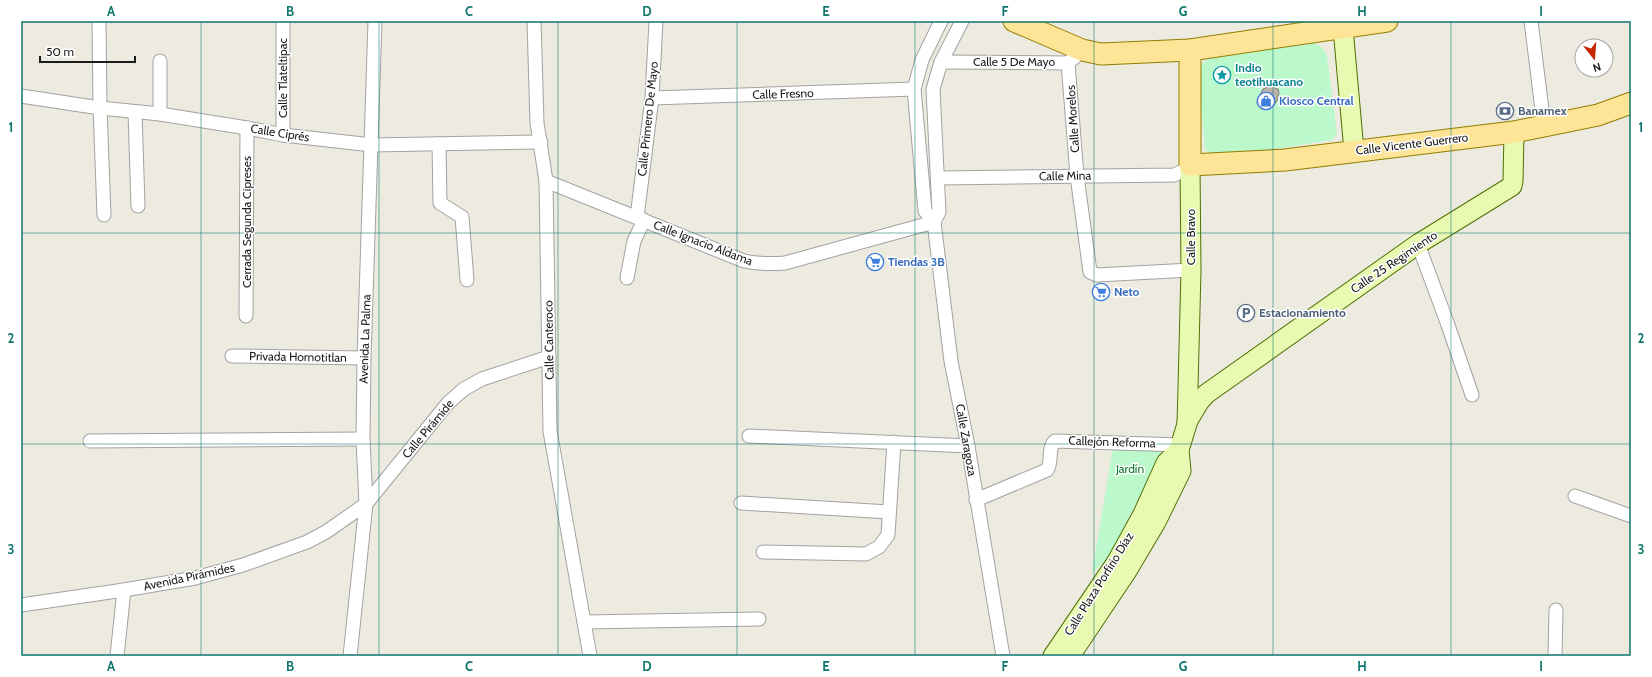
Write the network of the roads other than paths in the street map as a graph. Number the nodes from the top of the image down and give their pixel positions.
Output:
1 (99, 21) edge
2 (283, 21) edge
3 (375, 21) edge
4 (534, 21) edge
5 (656, 21) edge
6 (941, 21) edge
7 (962, 21) edge
8 (1014, 21) edge
9 (1387, 21) edge
10 (1531, 21) edge
11 (1344, 24) edge
12 (1190, 50) junction
13 (1075, 57) junction
14 (160, 61) dead end
15 (941, 62) junction
16 (914, 89) junction
17 (21, 96) edge
18 (652, 98) junction
19 (1631, 103) edge
20 (100, 108) junction
21 (135, 112) junction
22 (160, 114) junction
23 (1544, 126) junction
24 (247, 128) junction
25 (1514, 132) junction
26 (283, 135) junction
27 (540, 142) junction
28 (439, 144) junction
29 (372, 145) junction
30 (1354, 151) junction
31 (1190, 165) junction
32 (1077, 176) junction
33 (938, 178) junction
34 (546, 181) junction
35 (138, 206) dead end
36 (104, 215) dead end
37 (641, 218) junction
38 (934, 222) junction
39 (1418, 244) junction
40 (1191, 270) junction
41 (627, 278) dead end
42 (467, 280) dead end
43 (246, 316) dead end
44 (232, 356) dead end
45 (549, 356) junction
46 (364, 358) junction
47 (1472, 395) dead end
48 (1186, 424) junction
49 (749, 436) dead end
50 (363, 439) junction
51 (90, 441) dead end
52 (894, 442) junction
53 (968, 446) junction
54 (1180, 447) junction
55 (1575, 496) dead end
56 (976, 500) junction
57 (366, 504) junction
58 (741, 504) dead end
59 (889, 512) junction
60 (1631, 516) edge
61 (763, 552) dead end
62 (124, 590) junction
63 (21, 605) edge
64 (1556, 610) dead end
65 (759, 619) dead end
66 (584, 622) junction
67 (117, 656) edge
68 (350, 656) edge
69 (590, 656) edge
70 (1003, 656) edge
71 (1053, 656) edge
72 (1070, 656) edge
73 (1555, 656) edge

1 - 20 street
2 - 26 street, Calle Tlateltipac
3 - 29 street, Avenida La Palma
4 - 27 street, Calle Canteroco
5 - 18 street, Calle Primero De Mayo
6 - 16 street, Calle Zaragoza
7 - 15 street, Calle Zaragoza
8 - 13 main road
9 - 11 main road
10 - 23 street
11 - 12 main road
11 - 30 main road
12 - 13 main road
12 - 31 main road, Calle Bravo
13 - 15 street, Calle 5 De Mayo
13 - 32 street, Calle Morelos
14 - 22 street
15 - 33 street, Calle Zaragoza
16 - 18 street, Calle Fresno
16 - 38 street, Calle Zaragoza
17 - 20 street, Calle Ciprés
18 - 37 street, Calle Primero De Mayo
19 - 23 main road, Calle Vicente Guerrero
20 - 21 street, Calle Ciprés
20 - 36 street
21 - 22 street, Calle Ciprés
21 - 35 street
22 - 24 street, Calle Ciprés
23 - 25 main road, Calle Vicente Guerrero
24 - 26 street, Calle Ciprés
24 - 43 street, Cerrada Segunda Cipreses
25 - 30 main road, Calle Vicente Guerrero
25 - 39 main road, Calle 25 Regimiento
26 - 29 street, Calle Ciprés
27 - 28 street, Calle Ciprés
27 - 34 street, Calle Canteroco
28 - 29 street, Calle Ciprés
28 - 42 street
29 - 46 street, Avenida La Palma
30 - 31 main road, Calle Vicente Guerrero
31 - 32 street, Calle Mina
31 - 40 main road, Calle Bravo
32 - 33 street, Calle Mina
32 - 40 street, Calle Morelos
33 - 38 street, Calle Zaragoza
34 - 37 street, Calle Ignacio Aldama
34 - 45 street, Calle Canteroco
37 - 38 street, Calle Ignacio Aldama
37 - 41 street, Calle Primero De Mayo
38 - 53 street, Calle Zaragoza
39 - 47 street
39 - 48 main road, Calle 25 Regimiento
40 - 48 main road, Calle Bravo
44 - 46 street, Privada Hornotitlan
45 - 57 street, Calle Pirámide
45 - 66 street, Calle Canteroco
46 - 50 street, Avenida La Palma
48 - 54 main road, Calle Plaza Porfirio Díaz
49 - 52 street
50 - 51 street
50 - 57 street, Avenida La Palma
52 - 53 street
52 - 59 street
53 - 56 street, Calle Zaragoza
54 - 56 street, Callejón Reforma
54 - 71 main road, Calle Plaza Porfirio Díaz
54 - 72 main road, Calle Plaza Porfirio Díaz
55 - 60 street
56 - 70 street, Calle Zaragoza
57 - 62 street, Avenida Pirámides
57 - 68 street, Avenida La Palma
58 - 59 street
59 - 61 street
62 - 63 street, Avenida Pirámides
62 - 67 street
64 - 73 street
65 - 66 street
66 - 69 street, Calle Canteroco

